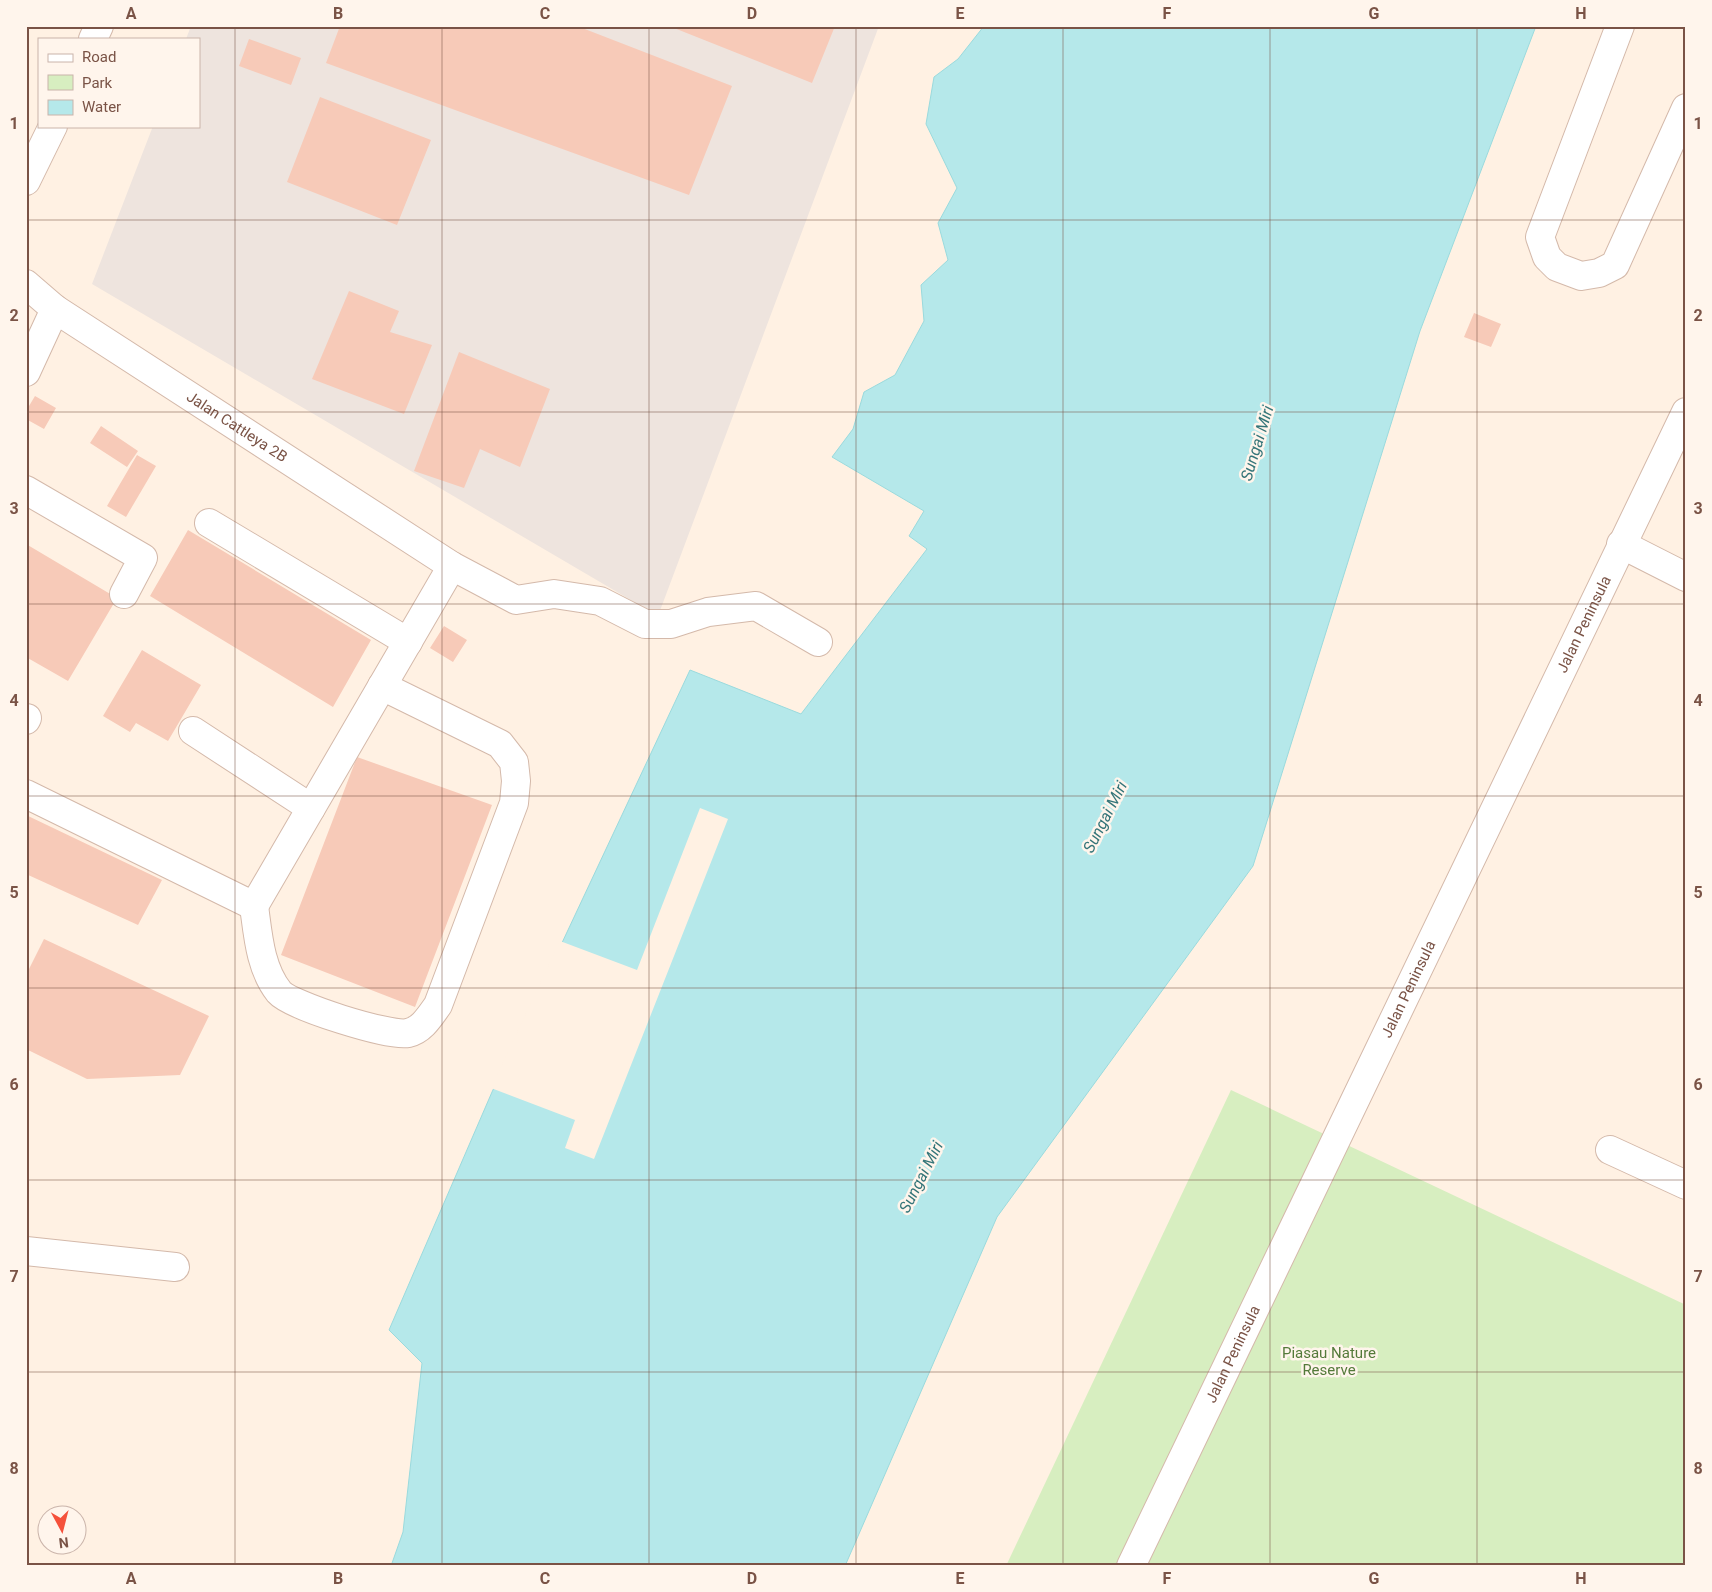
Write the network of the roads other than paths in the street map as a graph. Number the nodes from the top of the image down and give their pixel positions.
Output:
1 (99, 26) edge
2 (1620, 26) edge
3 (93, 38) edge
4 (1686, 108) edge
5 (51, 128) edge
6 (26, 180) edge
7 (26, 284) edge
8 (55, 309) junction
9 (26, 372) edge
10 (1686, 412) edge
11 (26, 490) edge
12 (209, 523) dead end
13 (1621, 544) junction
14 (452, 566) junction
15 (1686, 577) edge
16 (124, 594) dead end
17 (408, 642) junction
18 (818, 642) dead end
19 (382, 686) junction
20 (194, 731) dead end
21 (26, 794) edge
22 (311, 808) junction
23 (254, 906) junction
24 (1610, 1150) dead end
25 (1686, 1184) edge
26 (26, 1251) edge
27 (175, 1267) dead end
28 (1131, 1566) edge

1 - 3 street
2 - 4 street
5 - 6 street
7 - 8 street, Jalan Cattleya 2B
8 - 9 street
8 - 14 street, Jalan Cattleya 2B
10 - 13 street, Jalan Peninsula
11 - 16 street
12 - 17 street
13 - 15 street
13 - 28 street, Jalan Peninsula
14 - 17 street
14 - 18 street, Jalan Cattleya 2B
17 - 19 street
19 - 22 street
19 - 23 street
20 - 22 street
21 - 23 street
22 - 23 street
24 - 25 street
26 - 27 street

